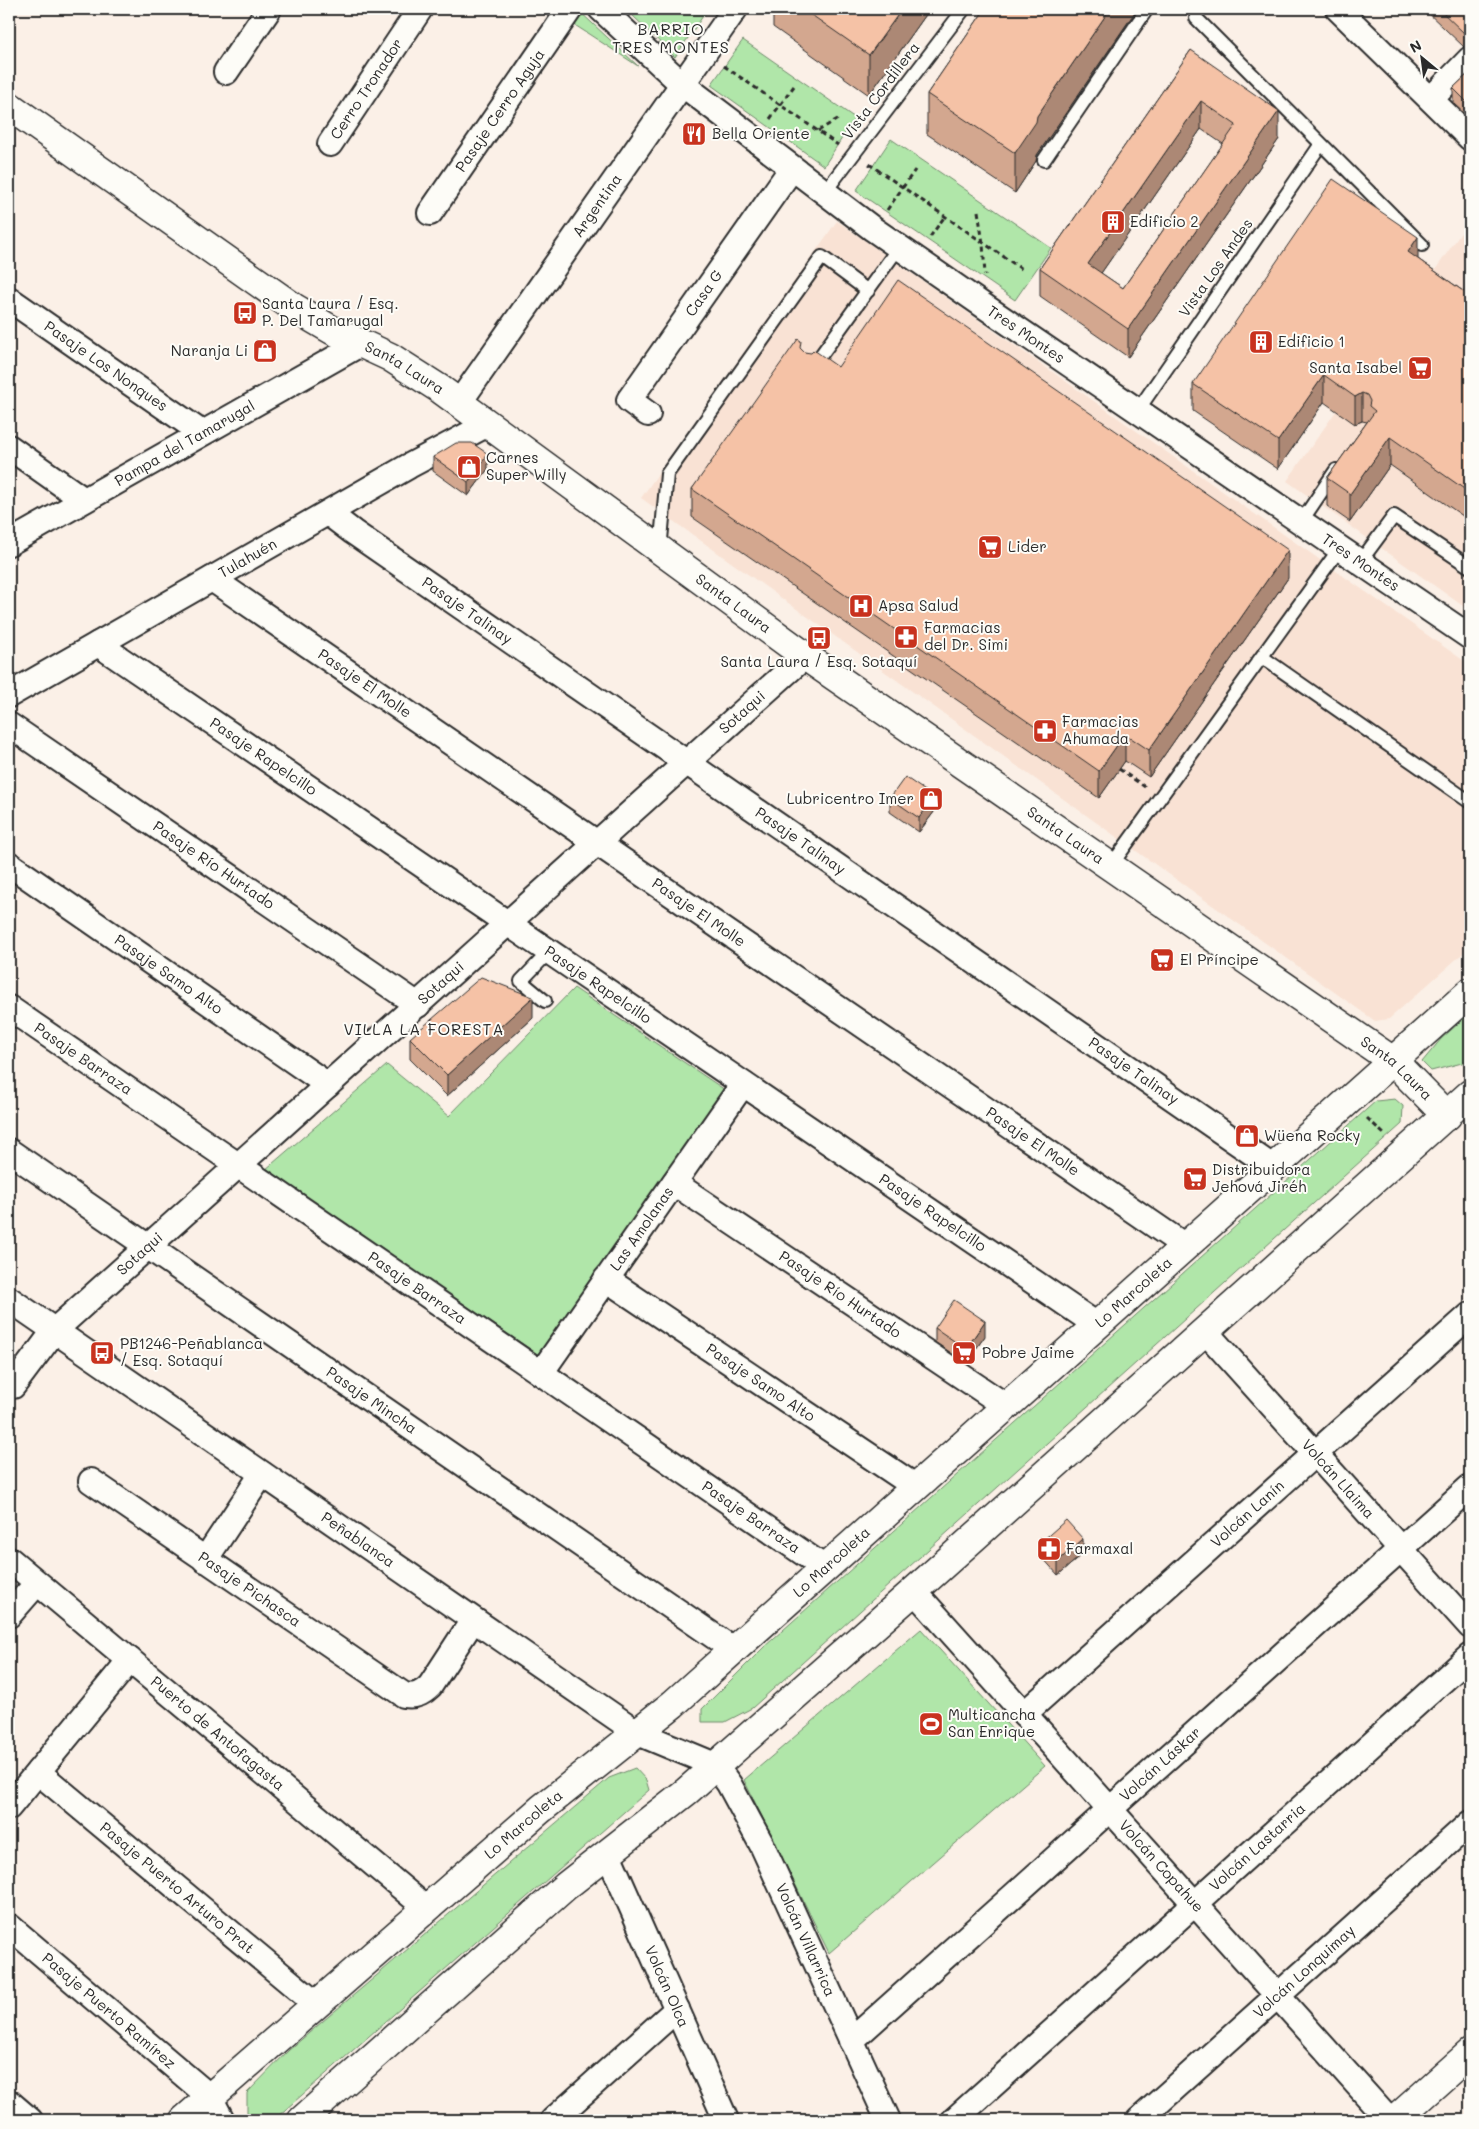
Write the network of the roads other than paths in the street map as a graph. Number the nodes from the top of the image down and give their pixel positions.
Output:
1 (269, 9) edge
2 (420, 9) edge
3 (570, 9) edge
4 (601, 9) edge
5 (735, 9) edge
6 (964, 9) edge
7 (1147, 9) edge
8 (1349, 12) edge
9 (1196, 18) dead end
10 (1470, 59) edge
11 (226, 72) dead end
12 (682, 84) junction
13 (1430, 100) junction
14 (9, 106) edge
15 (1470, 138) edge
16 (330, 144) dead end
17 (1321, 144) junction
18 (1044, 160) dead end
19 (792, 168) junction
20 (824, 193) junction
21 (430, 213) dead end
22 (1422, 244) dead end
23 (899, 247) junction
24 (868, 291) junction
25 (9, 298) edge
26 (362, 343) junction
27 (808, 374) edge
28 (459, 403) junction
29 (1138, 410) junction
30 (648, 414) dead end
31 (488, 424) junction
32 (202, 433) junction
33 (9, 447) edge
34 (1342, 460) edge
35 (84, 500) junction
36 (328, 513) junction
37 (1301, 522) junction
38 (9, 543) edge
39 (1340, 548) junction
40 (660, 551) junction
41 (1360, 562) junction
42 (1470, 567) edge
43 (212, 579) junction
44 (1470, 637) edge
45 (98, 644) junction
46 (805, 656) junction
47 (1262, 657) junction
48 (9, 695) edge
49 (9, 725) edge
50 (686, 763) junction
51 (1470, 802) edge
52 (596, 844) junction
53 (9, 864) edge
54 (1110, 867) junction
55 (507, 924) junction
56 (549, 952) junction
57 (1470, 992) edge
58 (545, 1001) dead end
59 (418, 1005) junction
60 (9, 1008) edge
61 (1393, 1061) junction
62 (743, 1084) junction
63 (328, 1085) junction
64 (1470, 1094) edge
65 (1446, 1116) junction
66 (9, 1151) edge
67 (238, 1165) junction
68 (1274, 1168) junction
69 (674, 1183) junction
70 (148, 1246) junction
71 (1185, 1246) junction
72 (606, 1279) junction
73 (9, 1299) edge
74 (1470, 1315) edge
75 (1097, 1325) junction
76 (55, 1330) junction
77 (1205, 1331) junction
78 (541, 1373) junction
79 (13, 1386) dead end
80 (1006, 1406) junction
81 (1315, 1454) junction
82 (262, 1474) junction
83 (91, 1481) dead end
84 (916, 1487) junction
85 (1470, 1487) edge
86 (1401, 1549) junction
87 (9, 1559) edge
88 (205, 1560) junction
89 (825, 1568) junction
90 (37, 1583) junction
91 (914, 1591) junction
92 (9, 1615) edge
93 (473, 1620) junction
94 (1470, 1626) edge
95 (734, 1650) junction
96 (1470, 1656) edge
97 (130, 1660) junction
98 (1024, 1714) junction
99 (638, 1734) junction
100 (715, 1766) junction
101 (38, 1772) junction
102 (9, 1807) edge
103 (1110, 1810) junction
104 (1470, 1823) edge
105 (608, 1854) junction
106 (1194, 1904) junction
107 (426, 1908) junction
108 (9, 1926) edge
109 (1277, 1996) junction
110 (316, 2004) junction
111 (677, 2009) junction
112 (852, 2041) junction
113 (1470, 2053) edge
114 (9, 2102) edge
115 (216, 2108) edge
116 (30, 2120) edge
117 (184, 2120) edge
118 (302, 2120) edge
119 (553, 2120) edge
120 (726, 2120) edge
121 (888, 2120) edge
122 (954, 2120) edge
123 (1138, 2120) edge
124 (1389, 2120) edge
125 (1395, 2120) edge

1 - 11 street
2 - 16 street, Cerro Tronador
3 - 21 street, Pasaje Cerro Aguja
4 - 12 street, Tres Montes
5 - 12 street, Argentina
6 - 20 lane, Vista Cordillera
7 - 18 lane
8 - 13 street
9 - 17 lane
10 - 13 street
12 - 19 street, Tres Montes
12 - 28 street, Argentina
13 - 15 street
14 - 26 street, Santa Laura
17 - 22 lane
17 - 29 lane, Vista Los Andes
19 - 20 street, Tres Montes
19 - 30 street, Casa G
20 - 23 street, Tres Montes
23 - 24 lane
23 - 29 street, Tres Montes
24 - 27 lane
24 - 40 lane
25 - 32 street, Pasaje Los Nonques
26 - 28 street, Santa Laura
26 - 32 street, Pampa del Tamarugal
28 - 31 street, Santa Laura
29 - 37 street, Tres Montes
31 - 36 street, Tulahuén
31 - 40 street, Santa Laura
32 - 35 street, Pampa del Tamarugal
33 - 35 street
34 - 37 lane
35 - 38 street, Pampa del Tamarugal
36 - 43 street, Tulahuén
36 - 50 street, Pasaje Talinay
37 - 39 street, Tres Montes
39 - 41 street, Tres Montes
39 - 47 lane
40 - 46 street, Santa Laura
41 - 42 lane
41 - 44 street, Tres Montes
43 - 45 street, Tulahuén
43 - 52 street, Pasaje El Molle
45 - 48 street, Tulahuén
45 - 55 street, Pasaje Rapelcillo
46 - 50 street, Sotaqui
46 - 54 street, Santa Laura
47 - 51 lane
47 - 54 lane
49 - 59 street, Pasaje Río Hurtado
50 - 52 street, Sotaqui
50 - 68 street, Pasaje Talinay
52 - 55 street, Sotaqui
52 - 71 street, Pasaje El Molle
53 - 63 street, Pasaje Samo Alto
54 - 61 street, Santa Laura
55 - 56 street, Pasaje Rapelcillo
55 - 59 street, Sotaqui
56 - 58 lane
56 - 62 street, Pasaje Rapelcillo
57 - 61 street, Lo Marcoleta
59 - 63 street, Sotaqui
60 - 67 street, Pasaje Barraza
61 - 65 street, Santa Laura
61 - 68 street, Lo Marcoleta
62 - 69 street, Las Amolanas
62 - 75 street, Pasaje Rapelcillo
63 - 67 street, Sotaqui
64 - 65 street
65 - 77 street
66 - 70 street, Pasaje Mincha
67 - 70 street, Sotaqui
67 - 78 street, Pasaje Barraza
68 - 71 street, Lo Marcoleta
69 - 72 street, Las Amolanas
69 - 80 street, Pasaje Río Hurtado
70 - 76 street, Sotaqui
70 - 95 street, Pasaje Mincha
71 - 75 street, Lo Marcoleta
72 - 78 street, Las Amolanas
72 - 84 street, Pasaje Samo Alto
73 - 76 street, Peñablanca
74 - 81 street, Volcán Lanín
75 - 80 street, Lo Marcoleta
76 - 79 street, Sotaqui
76 - 82 street, Peñablanca
77 - 81 street, Volcán Llaima
77 - 91 street
78 - 89 street, Pasaje Barraza
80 - 84 street, Lo Marcoleta
81 - 86 street, Volcán Llaima
81 - 98 street, Volcán Lanín
82 - 88 street
82 - 93 street, Peñablanca
83 - 88 street, Pasaje Pichasca
84 - 89 street, Lo Marcoleta
85 - 86 street, Volcán Láskar
86 - 94 street, Volcán Llaima
86 - 103 street, Volcán Láskar
87 - 90 street, Puerto de Antofagasta
88 - 93 street, Pasaje Pichasca
89 - 95 street, Lo Marcoleta
90 - 92 street
90 - 97 street, Puerto de Antofagasta
91 - 98 street, Volcán Copahue
91 - 100 street
93 - 99 street, Peñablanca
95 - 99 street, Lo Marcoleta
96 - 106 street, Volcán Lastarria
97 - 101 street
97 - 107 street, Puerto de Antofagasta
98 - 103 street, Volcán Copahue
99 - 100 street, Peñablanca
99 - 107 street, Lo Marcoleta
100 - 105 street
100 - 112 street, Volcán Villarrica
101 - 102 street
101 - 110 street, Pasaje Puerto Arturo Prat
103 - 106 street, Volcán Copahue
103 - 112 street, Volcán Láskar
104 - 109 street, Volcán Lonquimay
105 - 111 street, Volcán Olca
105 - 118 street
106 - 109 street, Volcán Copahue
106 - 122 street, Volcán Lastarria
107 - 110 street, Lo Marcoleta
108 - 115 street, Pasaje Puerto Ramírez
109 - 123 street, Volcán Lonquimay
109 - 124 street, Volcán Copahue
110 - 115 street, Lo Marcoleta
111 - 119 street
111 - 120 street, Volcán Olca
112 - 121 street, Volcán Villarrica
113 - 125 street
114 - 116 street
115 - 117 street, Lo Marcoleta

